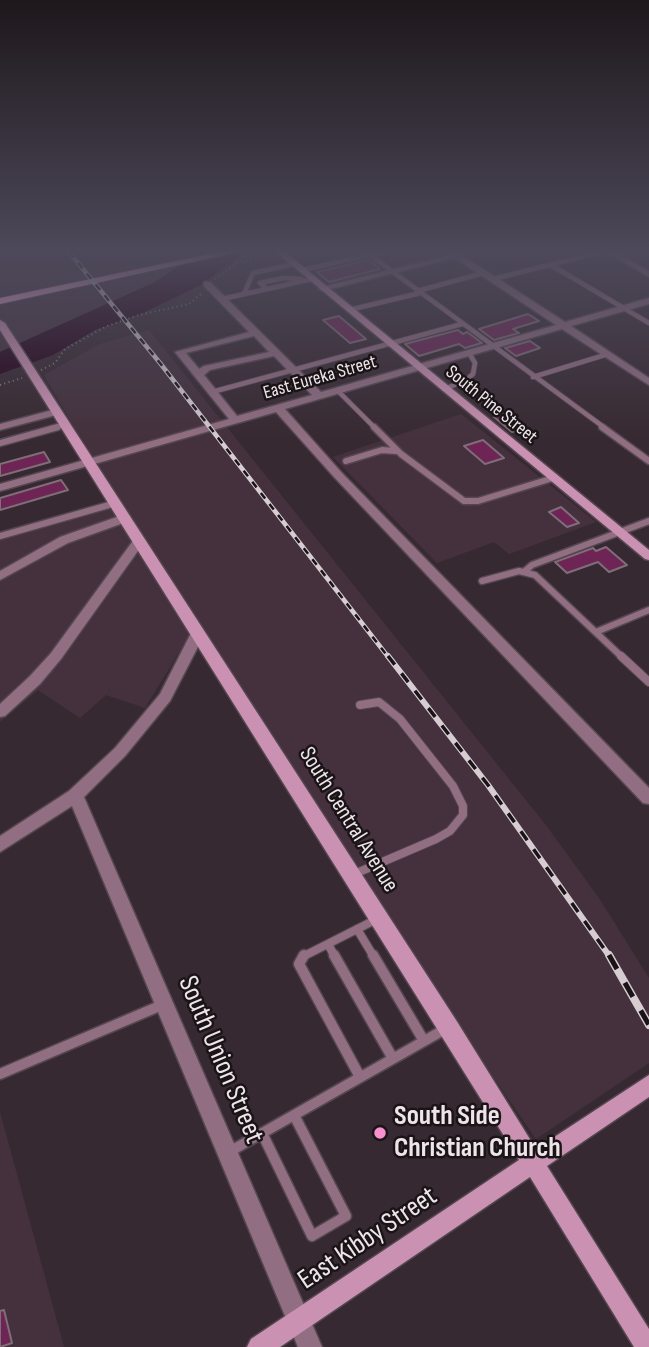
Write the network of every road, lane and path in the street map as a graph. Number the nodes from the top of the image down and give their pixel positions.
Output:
1 (151, 315) edge
2 (238, 315) edge
3 (355, 315) edge
4 (449, 315) edge
5 (546, 315) edge
6 (600, 315) edge
7 (461, 324) junction
8 (563, 326) junction
9 (3, 330) edge
10 (255, 332) junction
11 (390, 345) junction
12 (491, 346) junction
13 (276, 353) junction
14 (469, 353) junction
15 (608, 355) junction
16 (418, 368) junction
17 (293, 370) junction
18 (30, 371) junction
19 (198, 374) junction
20 (533, 377) junction
21 (649, 382) edge
22 (0, 384) edge
23 (444, 389) junction
24 (338, 390) junction
25 (212, 392) junction
26 (319, 396) junction
27 (278, 408) junction
28 (60, 419) junction
29 (235, 420) junction
30 (0, 427) edge
31 (0, 443) edge
32 (401, 454) junction
33 (346, 461) dead end
34 (649, 461) edge
35 (90, 462) junction
36 (553, 478) junction
37 (0, 488) edge
38 (116, 503) junction
39 (125, 518) junction
40 (649, 521) edge
41 (620, 532) junction
42 (0, 536) edge
43 (139, 541) junction
44 (649, 556) edge
45 (525, 571) junction
46 (0, 576) edge
47 (482, 581) dead end
48 (649, 610) edge
49 (596, 632) junction
50 (198, 634) junction
51 (649, 682) edge
52 (359, 705) dead end
53 (0, 712) edge
54 (75, 795) junction
55 (649, 798) edge
56 (0, 845) edge
57 (352, 875) junction
58 (379, 918) junction
59 (357, 929) junction
60 (328, 944) junction
61 (166, 1003) junction
62 (449, 1027) junction
63 (424, 1041) junction
64 (392, 1056) junction
65 (0, 1074) edge
66 (360, 1077) junction
67 (649, 1085) edge
68 (295, 1115) junction
69 (262, 1133) junction
70 (228, 1153) junction
71 (533, 1162) junction
72 (299, 1322) junction
73 (259, 1347) edge
74 (310, 1347) edge
75 (647, 1347) edge

1 - 18 path
2 - 10 street
3 - 11 street, South Pine Street
4 - 7 lane
5 - 8 street
6 - 8 street, East Eureka Street
7 - 11 lane
7 - 12 lane
8 - 12 street, East Eureka Street
8 - 15 street
9 - 18 street, South Central Avenue
10 - 13 street
10 - 19 street
11 - 16 street, South Pine Street
11 - 17 lane
12 - 14 street, East Eureka Street
12 - 20 lane
13 - 17 street
13 - 19 street
14 - 16 street, East Eureka Street
14 - 23 lane
15 - 20 lane
15 - 21 street
16 - 23 street, South Pine Street
16 - 24 street, East Eureka Street
17 - 25 lane
17 - 26 street
18 - 22 path
18 - 28 street, South Central Avenue
19 - 25 street
20 - 34 lane
23 - 36 street, South Pine Street
24 - 26 street, East Eureka Street
24 - 32 lane
25 - 29 street
26 - 27 street, East Eureka Street
27 - 29 street, East Eureka Street
27 - 55 street
28 - 30 street
28 - 31 lane
28 - 35 street, South Central Avenue
29 - 35 street, East Eureka Street
32 - 33 lane
32 - 36 lane
35 - 37 street, East Eureka Street
35 - 38 street, South Central Avenue
36 - 41 street, South Pine Street
38 - 39 street, South Central Avenue
38 - 42 lane
39 - 43 street, South Central Avenue
39 - 46 street
40 - 41 lane
41 - 44 street, South Pine Street
41 - 45 lane
43 - 50 street, South Central Avenue
43 - 53 street
45 - 47 lane
45 - 49 lane
48 - 49 lane
49 - 51 lane
50 - 54 street
50 - 57 street, South Central Avenue
52 - 57 lane
54 - 56 street
54 - 61 street, South Union Street
57 - 58 street, South Central Avenue
58 - 59 lane
58 - 62 street, South Central Avenue
59 - 60 lane
59 - 63 lane
60 - 64 lane
60 - 66 lane
61 - 65 lane
61 - 70 street, South Union Street
62 - 63 lane
62 - 71 street, South Central Avenue
63 - 64 lane
64 - 66 lane
66 - 68 lane
67 - 71 street, East Kibby Street
68 - 69 lane
68 - 69 lane
69 - 70 lane
70 - 72 street, South Union Street
71 - 72 street, East Kibby Street
71 - 75 street, South Central Avenue
72 - 73 street, East Kibby Street
72 - 74 street, South Union Street

